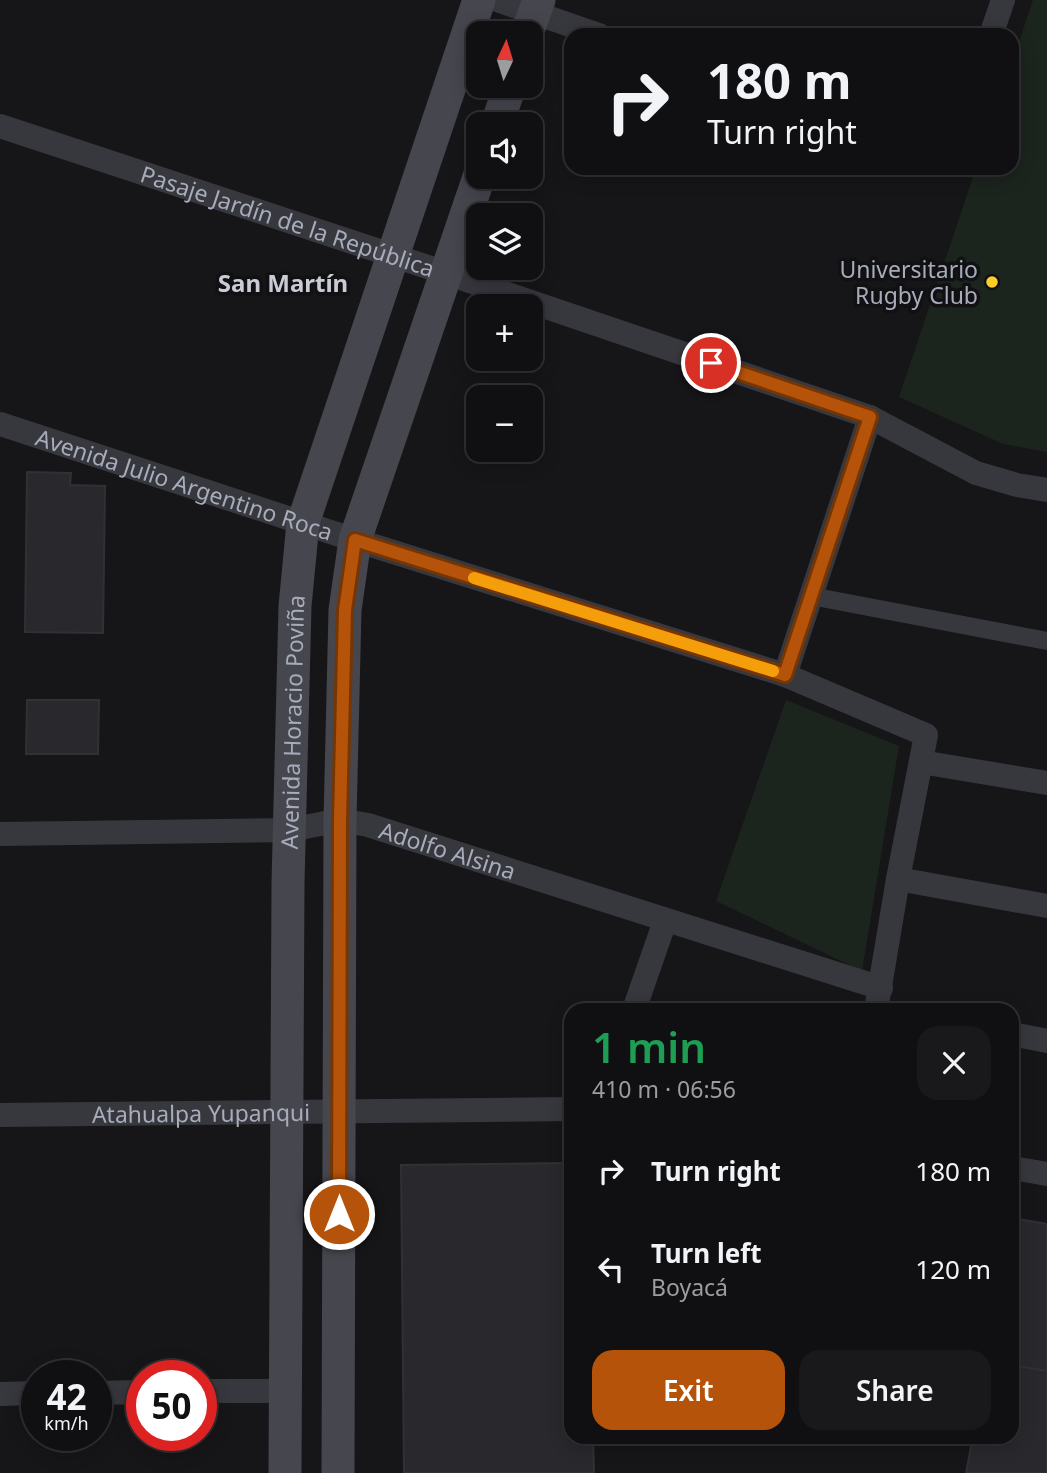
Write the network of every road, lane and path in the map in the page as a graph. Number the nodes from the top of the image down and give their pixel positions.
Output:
1 (479, 0) edge
2 (497, 0) edge
3 (1003, 0) edge
4 (533, 16) edge
5 (575, 28) edge
6 (993, 28) edge
7 (0, 127) edge
8 (475, 189) edge
9 (394, 258) junction
10 (446, 273) junction
11 (870, 417) junction
12 (0, 424) edge
13 (1047, 490) edge
14 (303, 523) junction
15 (355, 540) junction
16 (811, 596) junction
17 (1047, 641) edge
18 (785, 675) junction
19 (921, 762) junction
20 (1047, 783) edge
21 (340, 820) junction
22 (290, 830) junction
23 (0, 834) edge
24 (898, 879) junction
25 (1047, 906) edge
26 (665, 921) junction
27 (879, 999) edge
28 (636, 1003) edge
29 (1019, 1035) edge
30 (1047, 1041) edge
31 (564, 1109) edge
32 (288, 1111) junction
33 (340, 1113) junction
34 (0, 1115) edge
35 (1019, 1169) edge
36 (1047, 1174) edge
37 (217, 1391) edge
38 (285, 1391) junction
39 (21, 1393) edge
40 (0, 1394) edge
41 (285, 1473) edge
42 (338, 1473) edge

1 - 9 main road, Avenida Horacio Poviña
2 - 4 street
3 - 6 street
4 - 5 street
7 - 9 street, Pasaje Jardín de la República
8 - 10 main road
9 - 10 street, Pasaje Jardín de la República
9 - 14 main road, Avenida Horacio Poviña
10 - 11 street, Pasaje Jardín de la República
10 - 15 main road
11 - 13 street, Pasaje Jardín de la República
11 - 16 street
12 - 14 street, Avenida Julio Argentino Roca
14 - 15 street, Avenida Julio Argentino Roca
14 - 22 main road, Avenida Horacio Poviña
15 - 18 street, Avenida Julio Argentino Roca
15 - 21 main road
16 - 17 street
16 - 18 street
18 - 19 street, Avenida Julio Argentino Roca
19 - 20 street
19 - 24 street
21 - 22 street, Adolfo Alsina
21 - 26 street, Adolfo Alsina
21 - 33 main road
22 - 23 street, Adolfo Alsina
22 - 32 main road, Avenida Horacio Poviña
24 - 25 street
24 - 27 street
26 - 27 street, Adolfo Alsina
26 - 28 street
29 - 30 street
31 - 33 street, Atahualpa Yupanqui
32 - 33 street, Atahualpa Yupanqui
32 - 34 street, Atahualpa Yupanqui
32 - 38 main road, Avenida Horacio Poviña
33 - 42 main road
35 - 36 street
37 - 38 street
38 - 41 main road, Avenida Horacio Poviña
39 - 40 street

